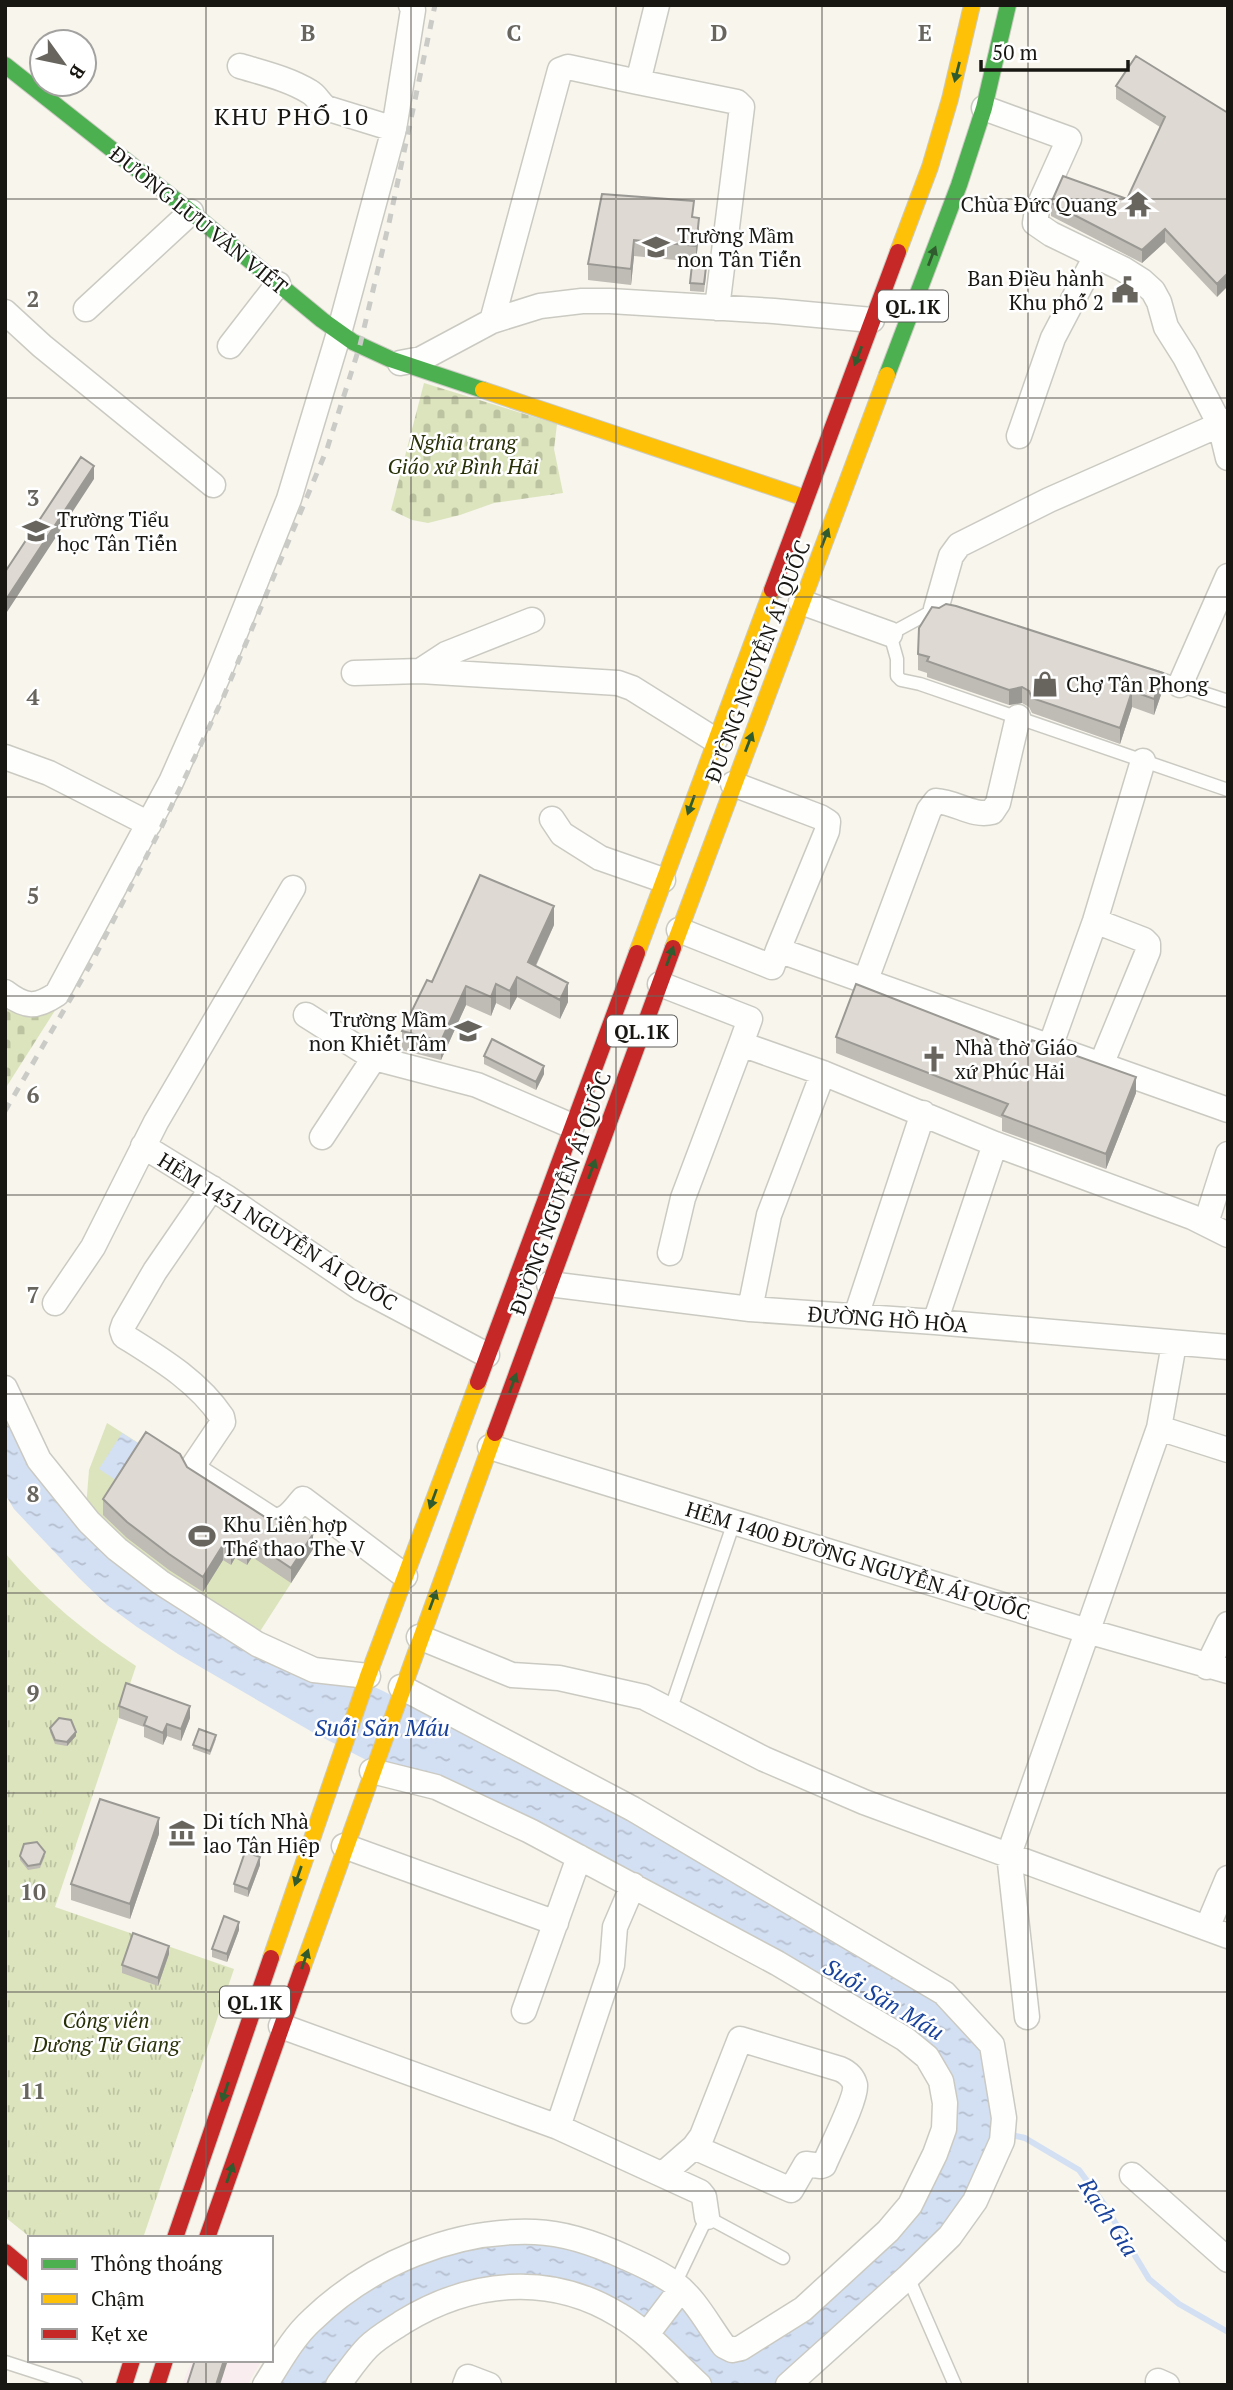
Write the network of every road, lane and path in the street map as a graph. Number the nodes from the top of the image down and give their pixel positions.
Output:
1 (657, 5) edge
2 (972, 5) edge
3 (1008, 5) edge
4 (413, 7) edge
5 (240, 66) dead end
6 (7, 70) edge
7 (638, 82) junction
8 (984, 108) junction
9 (394, 129) junction
10 (191, 212) junction
11 (1096, 256) junction
12 (278, 284) junction
13 (717, 308) junction
14 (86, 309) dead end
15 (5, 313) edge
16 (872, 320) junction
17 (492, 321) junction
18 (339, 332) junction
19 (230, 346) dead end
20 (411, 361) junction
21 (1224, 423) edge
22 (1019, 436) dead end
23 (1228, 458) edge
24 (213, 485) dead end
25 (805, 498) junction
26 (836, 509) junction
27 (1228, 576) edge
28 (771, 591) junction
29 (801, 602) junction
30 (947, 611) joint
31 (532, 620) dead end
32 (890, 634) junction
33 (1129, 669) edge
34 (420, 670) junction
35 (354, 673) dead end
36 (1180, 685) junction
37 (1228, 701) edge
38 (1018, 717) junction
39 (715, 740) junction
40 (5, 757) edge
41 (1143, 761) junction
42 (733, 784) junction
43 (1228, 790) edge
44 (552, 819) dead end
45 (149, 824) junction
46 (663, 880) junction
47 (293, 888) dead end
48 (1096, 921) junction
49 (680, 930) junction
50 (778, 950) junction
51 (865, 982) junction
52 (660, 984) junction
53 (7, 995) edge
54 (306, 1015) dead end
55 (741, 1044) junction
56 (1050, 1047) junction
57 (374, 1058) junction
58 (1101, 1065) junction
59 (823, 1073) junction
60 (1228, 1110) edge
61 (923, 1113) junction
62 (572, 1126) junction
63 (322, 1137) dead end
64 (995, 1144) junction
65 (143, 1146) junction
66 (1228, 1154) edge
67 (212, 1188) junction
68 (1206, 1223) junction
69 (1228, 1234) edge
70 (670, 1253) dead end
71 (550, 1284) junction
72 (55, 1303) dead end
73 (750, 1309) junction
74 (856, 1317) junction
75 (935, 1322) junction
76 (1174, 1344) junction
77 (1228, 1348) edge
78 (487, 1355) junction
79 (5, 1388) edge
80 (1159, 1428) junction
81 (457, 1435) junction
82 (489, 1447) junction
83 (1228, 1450) edge
84 (734, 1522) junction
85 (405, 1576) junction
86 (1228, 1624) edge
87 (1087, 1631) junction
88 (419, 1637) junction
89 (1217, 1669) edge
90 (368, 1676) junction
91 (401, 1687) junction
92 (670, 1711) junction
93 (372, 1771) junction
94 (344, 1846) junction
95 (1009, 1854) junction
96 (579, 1857) junction
97 (1228, 1878) edge
98 (632, 1885) junction
99 (556, 1923) junction
100 (1217, 1932) edge
101 (524, 2011) dead end
102 (1027, 2017) dead end
103 (281, 2026) junction
104 (558, 2127) junction
105 (694, 2147) junction
106 (663, 2174) junction
107 (1132, 2175) dead end
108 (707, 2217) junction
109 (176, 2236) edge
110 (208, 2236) edge
111 (5, 2252) edge
112 (783, 2258) dead end
113 (1228, 2260) edge
114 (28, 2271) edge
115 (908, 2277) junction
116 (678, 2286) junction
117 (647, 2334) junction
118 (5, 2362) edge
119 (131, 2362) edge
120 (164, 2362) edge
121 (76, 2385) edge
122 (124, 2385) edge
123 (157, 2385) edge
124 (265, 2385) edge
125 (338, 2385) edge
126 (465, 2385) edge
127 (489, 2385) edge
128 (699, 2385) edge
129 (789, 2385) edge
130 (955, 2385) edge

1 - 7 street
2 -> 16 main road, ĐƯỜNG NGUYỄN ÁI QUỐC / QL.1K
3 - 8 main road, ĐƯỜNG NGUYỄN ÁI QUỐC / QL.1K
4 - 9 street
5 - 9 street
6 - 10 main road, ĐƯỜNG LƯU VĂN VIẾT
7 - 13 street
7 - 17 street
8 - 11 street
26 -> 8 main road, ĐƯỜNG NGUYỄN ÁI QUỐC / QL.1K
9 - 18 street
10 - 12 main road, ĐƯỜNG LƯU VĂN VIẾT
10 - 14 street
11 - 21 street
11 - 22 street
12 - 18 main road, ĐƯỜNG LƯU VĂN VIẾT
12 - 19 street
13 - 16 street
13 - 17 street
15 - 24 street
16 -> 25 main road, ĐƯỜNG NGUYỄN ÁI QUỐC / QL.1K
17 - 20 street
18 - 20 main road, ĐƯỜNG LƯU VĂN VIẾT
18 - 45 street
20 - 25 main road, ĐƯỜNG LƯU VĂN VIẾT
21 - 23 street
21 - 30 street
25 - 26 main road, ĐƯỜNG LƯU VĂN VIẾT
25 - 28 main road, ĐƯỜNG NGUYỄN ÁI QUỐC / QL.1K
29 -> 26 main road, ĐƯỜNG NGUYỄN ÁI QUỐC / QL.1K
27 - 36 street
28 - 29 main road
28 - 39 main road, ĐƯỜNG NGUYỄN ÁI QUỐC / QL.1K
29 - 32 street
42 -> 29 main road, ĐƯỜNG NGUYỄN ÁI QUỐC / QL.1K
30 - 32 lane
31 - 34 street
32 - 38 lane
33 - 36 lane
34 - 35 street
34 - 39 street
36 - 37 lane
38 - 41 lane
38 - 51 street
39 -> 46 main road, ĐƯỜNG NGUYỄN ÁI QUỐC / QL.1K
40 - 45 street
41 - 43 lane
41 - 48 street
42 - 49 main road, ĐƯỜNG NGUYỄN ÁI QUỐC / QL.1K
42 - 50 street
44 - 46 street
45 - 53 street
46 - 62 main road, ĐƯỜNG NGUYỄN ÁI QUỐC / QL.1K
47 - 65 street
48 - 56 street
48 - 58 street
49 - 50 street
52 -> 49 main road, ĐƯỜNG NGUYỄN ÁI QUỐC / QL.1K
50 - 51 street
51 - 56 street
52 - 55 street
71 -> 52 main road, ĐƯỜNG NGUYỄN ÁI QUỐC / QL.1K
54 - 57 street
55 - 59 street
55 - 70 street
56 - 58 street
57 - 62 street
57 - 63 street
58 - 60 street
59 - 61 street
59 - 73 street
61 - 64 street
61 - 74 street
62 - 78 main road, ĐƯỜNG NGUYỄN ÁI QUỐC / QL.1K
64 - 68 street
64 - 75 street
65 - 67 street, HẺM 1431 NGUYỄN ÁI QUỐC
65 - 72 street
66 - 68 street
67 - 78 street, HẺM 1431 NGUYỄN ÁI QUỐC
67 - 85 street
68 - 69 street
71 - 73 street, ĐƯỜNG HỒ HÒA
82 -> 71 main road, ĐƯỜNG NGUYỄN ÁI QUỐC / QL.1K
73 - 74 street, ĐƯỜNG HỒ HÒA
74 - 75 street, ĐƯỜNG HỒ HÒA
75 - 76 street, ĐƯỜNG HỒ HÒA
76 - 77 street, ĐƯỜNG HỒ HÒA
76 - 80 street
78 - 81 main road, ĐƯỜNG NGUYỄN ÁI QUỐC / QL.1K
79 - 90 street
80 - 83 street
80 - 87 street
81 - 82 main road
81 -> 85 main road, ĐƯỜNG NGUYỄN ÁI QUỐC / QL.1K
82 - 84 street, HẺM 1400 ĐƯỜNG NGUYỄN ÁI QUỐC
88 -> 82 main road, ĐƯỜNG NGUYỄN ÁI QUỐC / QL.1K
84 - 87 street, HẺM 1400 ĐƯỜNG NGUYỄN ÁI QUỐC
84 - 92 lane
85 - 90 main road, ĐƯỜNG NGUYỄN ÁI QUỐC / QL.1K
86 - 89 street
87 - 89 street, HẺM 1400 ĐƯỜNG NGUYỄN ÁI QUỐC
87 - 95 street
88 - 91 main road, ĐƯỜNG NGUYỄN ÁI QUỐC / QL.1K
88 - 92 street
90 -> 109 main road, ĐƯỜNG NGUYỄN ÁI QUỐC / QL.1K
91 - 93 main road, ĐƯỜNG NGUYỄN ÁI QUỐC / QL.1K
91 - 115 street
92 - 95 street
93 - 94 main road, ĐƯỜNG NGUYỄN ÁI QUỐC / QL.1K
93 - 96 street
94 - 99 street
103 -> 94 main road, ĐƯỜNG NGUYỄN ÁI QUỐC / QL.1K
95 - 100 street
95 - 102 street
96 - 98 street
96 - 99 street
97 - 100 street
98 - 104 street
98 - 116 street
99 - 101 street
103 - 104 street
110 -> 103 main road, ĐƯỜNG NGUYỄN ÁI QUỐC / QL.1K
104 - 106 street
105 - 105 street
105 - 106 street
106 - 108 street
107 - 113 street
108 - 112 lane
108 - 116 lane
111 - 114 main road
115 - 129 street
115 - 130 lane
116 - 117 street
116 - 124 street
117 - 125 street
117 - 128 street
118 - 121 lane
119 - 122 main road
120 - 123 main road
126 - 127 street

